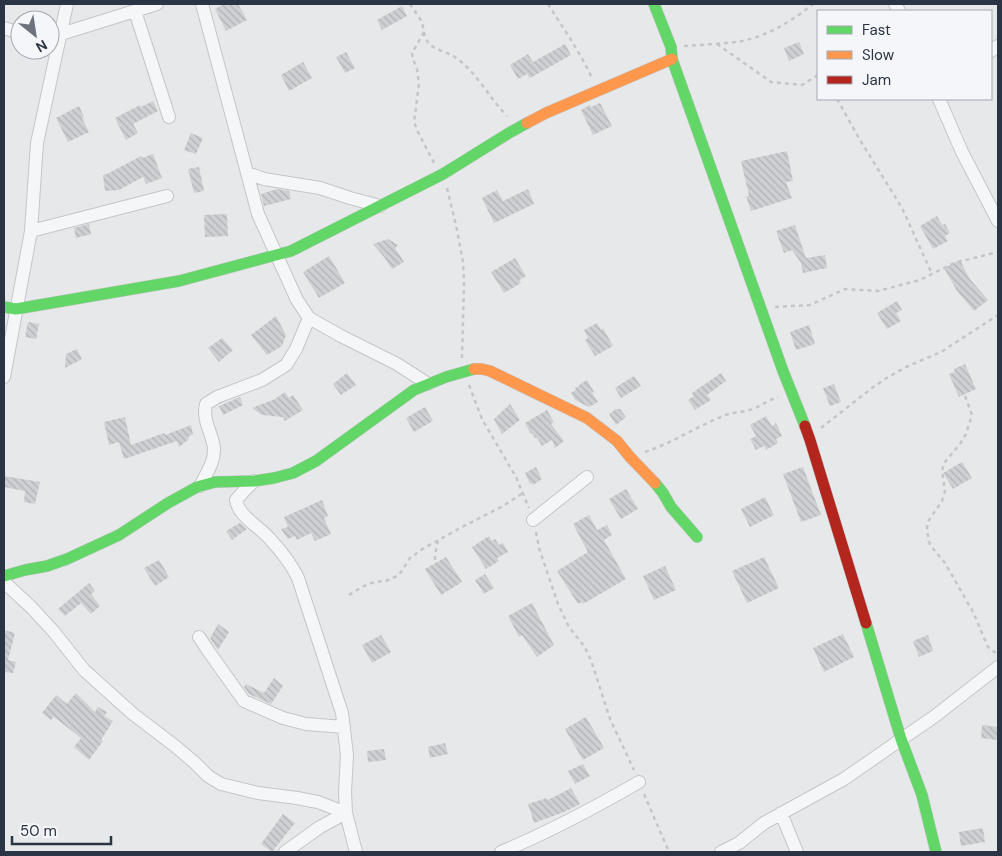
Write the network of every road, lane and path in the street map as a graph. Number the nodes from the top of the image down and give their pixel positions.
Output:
1 (67, 4) edge
2 (157, 4) edge
3 (202, 4) edge
4 (410, 4) edge
5 (548, 4) edge
6 (654, 4) edge
7 (813, 4) edge
8 (135, 11) junction
9 (60, 24) edge
10 (424, 32) junction
11 (60, 34) edge
12 (716, 44) junction
13 (671, 47) junction
14 (672, 59) junction
15 (52, 60) edge
16 (817, 76) edge
17 (598, 91) junction
18 (838, 100) edge
19 (940, 100) edge
20 (169, 117) dead end
21 (524, 125) junction
22 (247, 173) junction
23 (441, 175) junction
24 (167, 196) dead end
25 (380, 206) junction
26 (998, 221) edge
27 (31, 231) junction
28 (998, 252) edge
29 (277, 255) junction
30 (932, 274) junction
31 (10, 308) edge
32 (761, 308) junction
33 (998, 315) edge
34 (309, 318) junction
35 (4, 371) edge
36 (428, 384) junction
37 (965, 396) dead end
38 (797, 406) junction
39 (809, 438) junction
40 (630, 457) junction
41 (587, 477) dead end
42 (254, 481) junction
43 (200, 486) junction
44 (523, 494) dead end
45 (533, 520) dead end
46 (697, 537) dead end
47 (438, 540) junction
48 (435, 560) dead end
49 (4, 576) edge
50 (4, 582) edge
51 (349, 595) dead end
52 (199, 637) dead end
53 (998, 655) edge
54 (998, 667) edge
55 (344, 727) junction
56 (901, 739) junction
57 (639, 782) dead end
58 (346, 813) junction
59 (781, 813) junction
60 (286, 852) edge
61 (356, 852) edge
62 (501, 852) edge
63 (722, 852) edge
64 (797, 852) edge
65 (936, 852) edge

1 - 9 street
2 - 8 street
3 - 22 street
4 - 10 path
5 - 17 path
6 - 13 street
7 - 12 path
8 - 11 street
8 - 20 street
10 - 21 path
10 - 23 path
12 - 13 path
12 - 16 path
13 - 14 street
14 - 17 street
14 - 32 street
15 - 27 street
17 - 21 street
18 - 30 path
19 - 26 street
21 - 23 street
22 - 25 street
22 - 29 street
23 - 25 street
24 - 27 street
25 - 29 street
27 - 31 street
28 - 30 path
29 - 31 street
29 - 34 street
30 - 32 path
31 - 35 street
32 - 38 street
33 - 39 path
34 - 36 street
34 - 43 street
36 - 40 street
36 - 42 street
37 - 53 path
38 - 39 street
38 - 40 path
39 - 56 street
40 - 46 street
41 - 45 street
42 - 43 street
42 - 55 street
43 - 49 street
44 - 47 path
47 - 48 path
47 - 51 path
50 - 58 street
52 - 55 street
54 - 56 street
55 - 58 street
56 - 59 street
56 - 65 street
57 - 62 street
58 - 60 street
58 - 61 street
59 - 63 street
59 - 64 street

